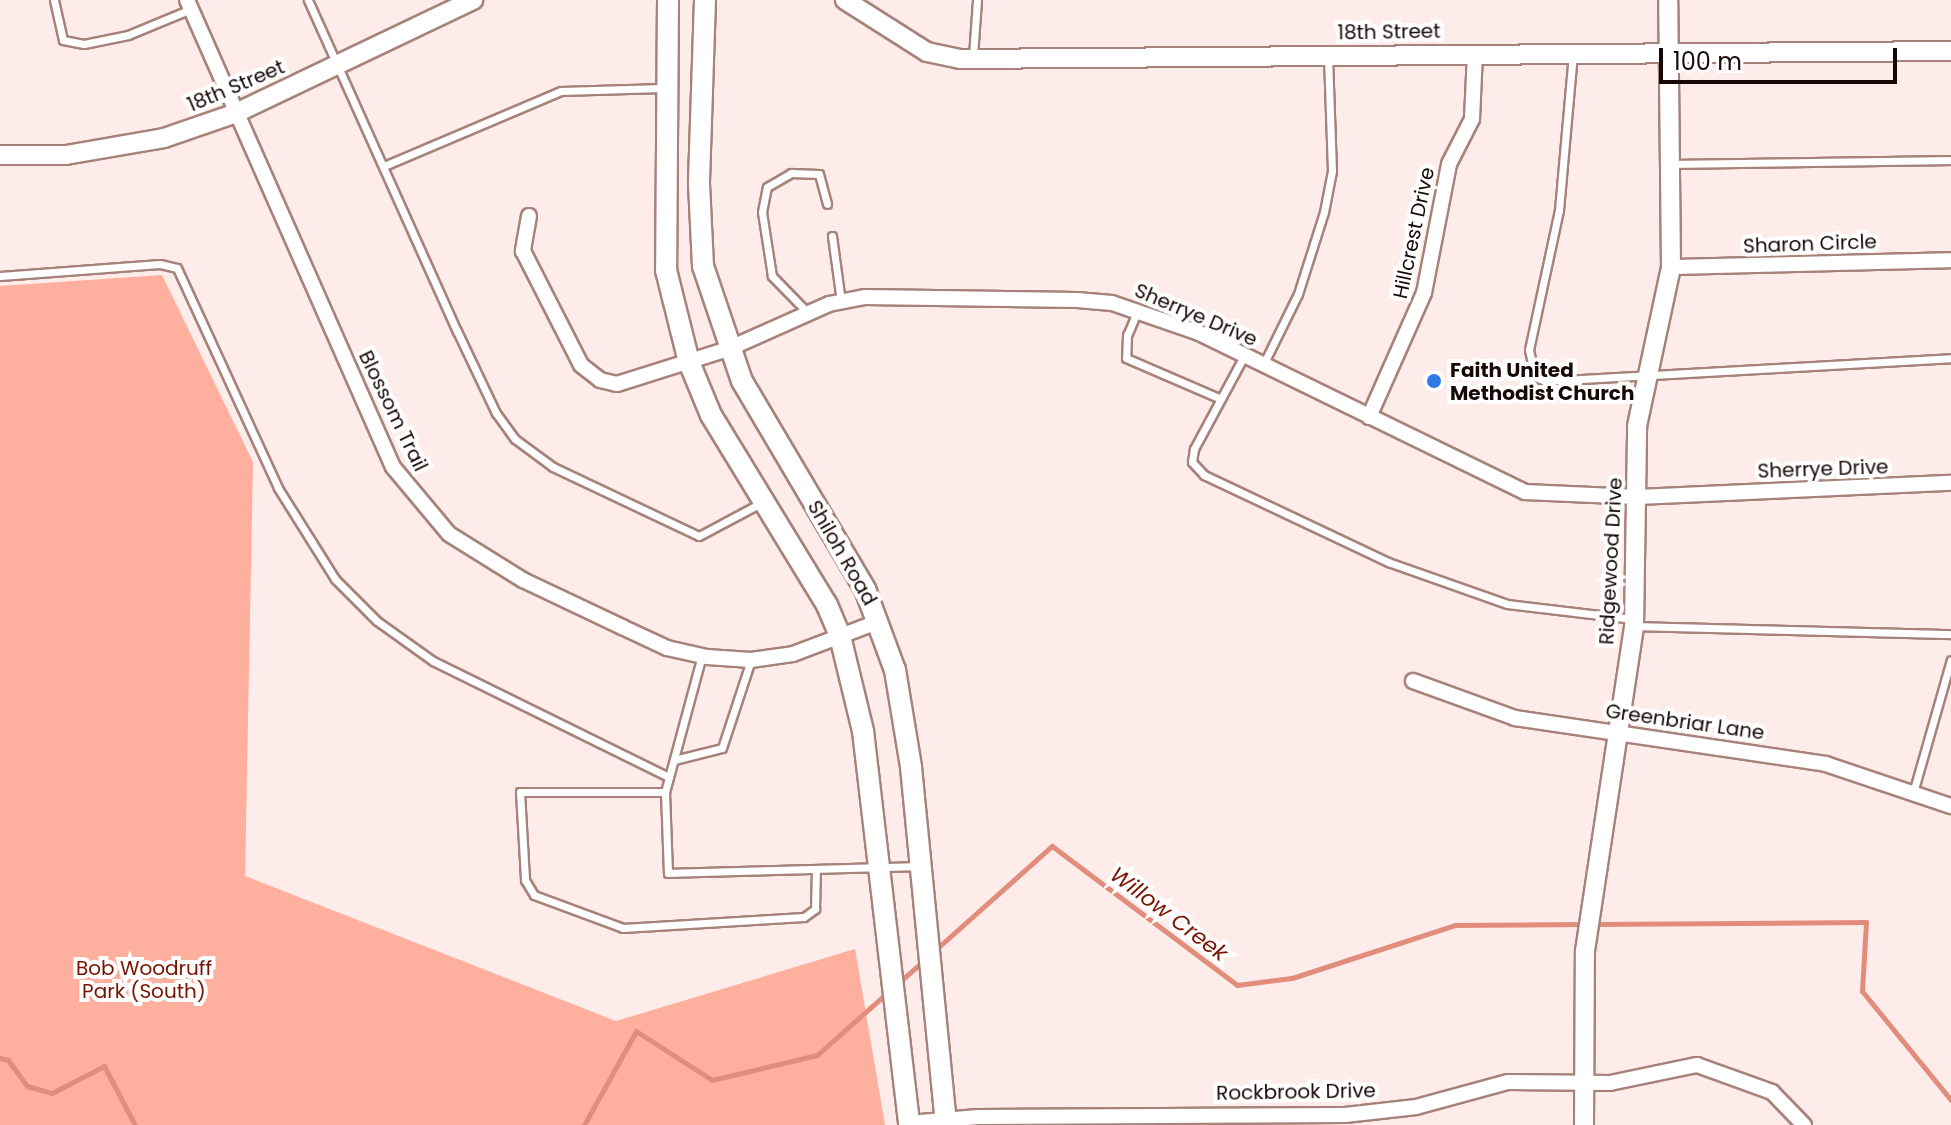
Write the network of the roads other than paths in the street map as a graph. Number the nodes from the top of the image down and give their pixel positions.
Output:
1 (54, 0) edge
2 (308, 0) edge
3 (473, 0) edge
4 (668, 0) edge
5 (705, 0) edge
6 (845, 0) edge
7 (977, 0) edge
8 (1668, 0) edge
9 (189, 4) edge
10 (439, 7) edge
11 (1951, 51) edge
12 (1475, 53) junction
13 (1573, 53) junction
14 (1669, 53) junction
15 (1328, 55) junction
16 (973, 58) junction
17 (338, 65) junction
18 (663, 88) junction
19 (236, 113) junction
20 (0, 155) edge
21 (1951, 160) edge
22 (1672, 164) junction
23 (384, 166) junction
24 (827, 204) dead end
25 (529, 216) dead end
26 (832, 236) dead end
27 (1951, 260) edge
28 (1671, 267) junction
29 (0, 276) edge
30 (841, 302) junction
31 (1137, 310) junction
32 (808, 313) junction
33 (728, 349) junction
34 (1244, 356) junction
35 (1951, 358) edge
36 (689, 362) junction
37 (1263, 365) junction
38 (1648, 371) junction
39 (1219, 398) junction
40 (1369, 417) junction
41 (1951, 483) edge
42 (1638, 497) junction
43 (764, 501) junction
44 (880, 621) junction
45 (1634, 623) junction
46 (1951, 634) edge
47 (840, 636) junction
48 (702, 655) junction
49 (751, 660) junction
50 (1951, 660) edge
51 (1413, 681) dead end
52 (1618, 733) junction
53 (674, 760) junction
54 (669, 777) junction
55 (665, 792) junction
56 (1913, 793) junction
57 (1951, 806) edge
58 (919, 866) junction
59 (881, 867) junction
60 (816, 869) junction
61 (1584, 1083) junction
62 (946, 1122) edge
63 (909, 1124) edge
64 (1584, 1125) edge
65 (1804, 1125) edge

1 - 9 lane
2 - 17 lane
3 - 10 street, 18th Street
4 - 18 main road, Shiloh Road
5 - 33 main road, Shiloh Road
6 - 16 street, 18th Street
7 - 16 lane
8 - 14 street, Ridgewood Drive
9 - 19 street, Blossom Trail
10 - 17 street, 18th Street
11 - 14 street, 18th Street
12 - 13 street, 18th Street
12 - 15 street, 18th Street
12 - 40 street, Hillcrest Drive
13 - 14 street, 18th Street
13 - 38 lane
14 - 22 street, Ridgewood Drive
15 - 16 street, 18th Street
15 - 37 lane
17 - 19 street, 18th Street
17 - 23 lane
18 - 23 lane
18 - 36 main road, Shiloh Road
19 - 20 street, 18th Street
19 - 48 street, Blossom Trail
21 - 22 lane
22 - 28 street, Ridgewood Drive
23 - 43 lane
24 - 32 lane
25 - 36 street, Sherrye Drive
26 - 30 lane
27 - 28 street, Sharon Circle
28 - 38 street, Ridgewood Drive
29 - 54 lane
30 - 31 street, Sherrye Drive
30 - 32 street, Sherrye Drive
31 - 34 street, Sherrye Drive
31 - 39 lane
32 - 33 street, Sherrye Drive
33 - 36 street, Sherrye Drive
33 - 44 main road, Shiloh Road
34 - 37 street, Sherrye Drive
34 - 39 lane
35 - 38 lane
36 - 43 main road, Shiloh Road
37 - 40 street, Sherrye Drive
38 - 42 street, Ridgewood Drive
39 - 45 lane
40 - 42 street, Sherrye Drive
41 - 42 street, Sherrye Drive
42 - 45 street, Ridgewood Drive
43 - 47 main road, Shiloh Road
44 - 47 street, Blossom Trail
44 - 58 main road, Shiloh Road
45 - 46 lane
45 - 52 street, Ridgewood Drive
47 - 49 street, Blossom Trail
47 - 59 main road, Shiloh Road
48 - 49 street, Blossom Trail
48 - 53 lane
49 - 53 lane
50 - 56 lane
51 - 52 street, Greenbriar Lane
52 - 56 street, Greenbriar Lane
52 - 61 street, Ridgewood Drive
53 - 54 lane
54 - 55 lane
55 - 60 lane
55 - 60 lane
56 - 57 street, Greenbriar Lane
58 - 59 lane
58 - 62 main road, Shiloh Road
59 - 60 lane
59 - 63 main road, Shiloh Road
61 - 62 street, Rockbrook Drive
61 - 64 street, Ridgewood Drive
61 - 65 street, Rockbrook Drive
62 - 63 street, Rockbrook Drive

